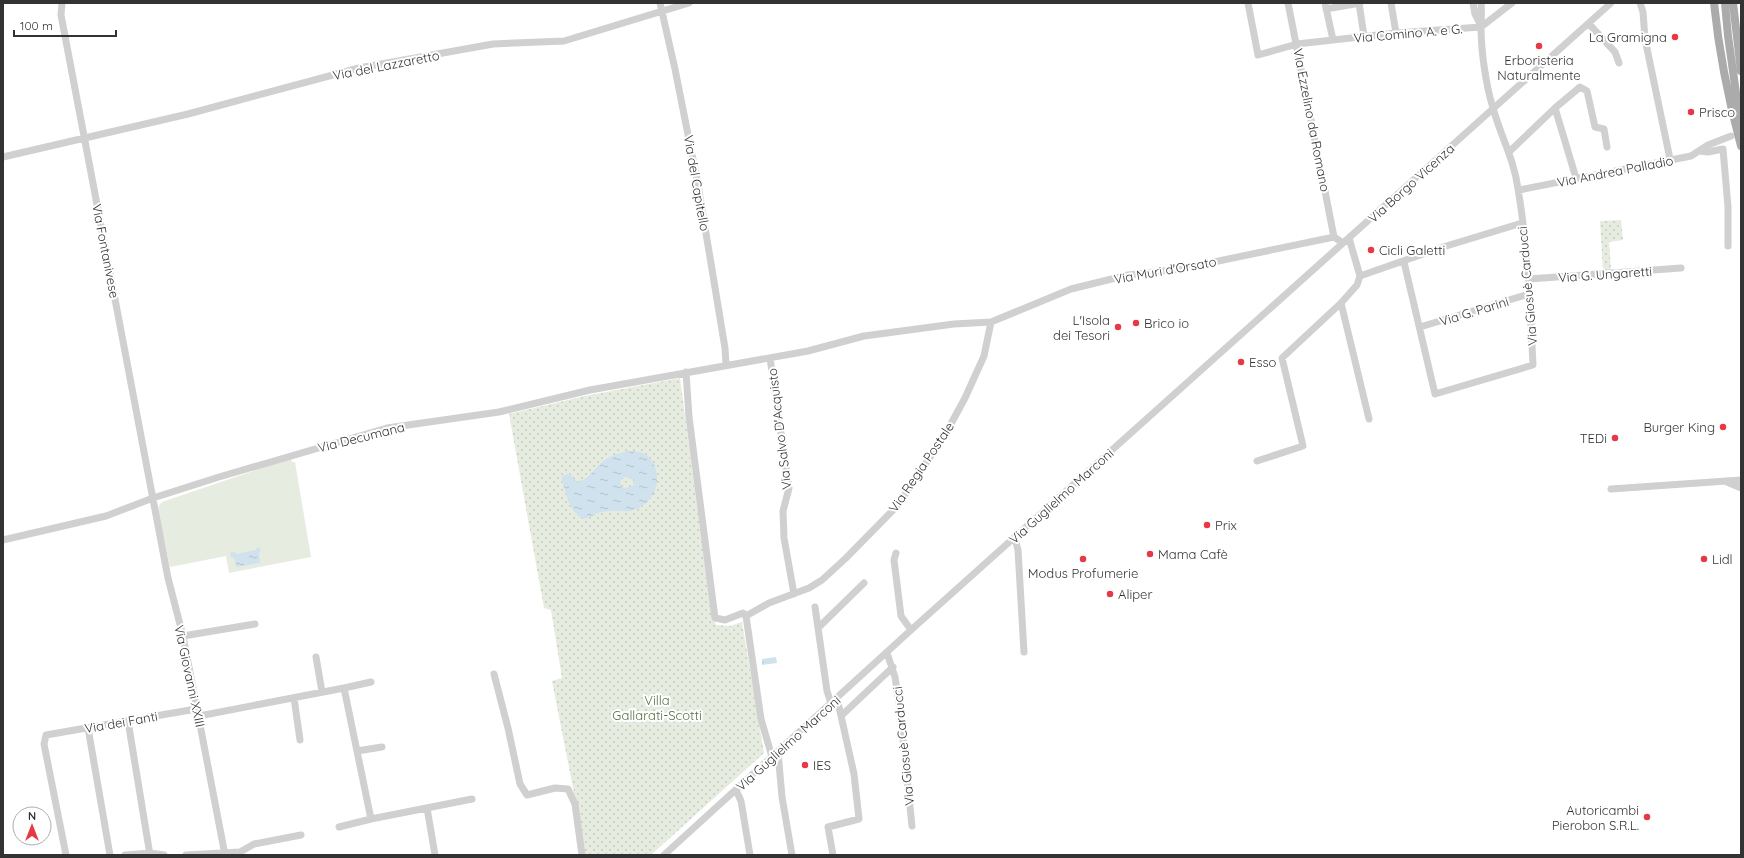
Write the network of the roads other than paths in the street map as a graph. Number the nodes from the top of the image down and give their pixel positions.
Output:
1 (62, 3) edge
2 (689, 3) edge
3 (1248, 3) edge
4 (1288, 3) edge
5 (1359, 3) edge
6 (1391, 3) edge
7 (1473, 3) edge
8 (1481, 3) edge
9 (1512, 3) edge
10 (1611, 3) edge
11 (1640, 3) edge
12 (1714, 3) edge
13 (1726, 3) edge
14 (1733, 3) edge
15 (1326, 6) edge
16 (661, 7) edge
17 (1588, 24) junction
18 (1481, 27) junction
19 (1396, 33) junction
20 (1364, 36) junction
21 (1333, 40) junction
22 (1297, 44) junction
23 (1619, 63) dead end
24 (1741, 71) edge
25 (1555, 108) junction
26 (1493, 109) junction
27 (1741, 128) edge
28 (1732, 136) dead end
29 (84, 139) junction
30 (1741, 146) edge
31 (1607, 147) dead end
32 (1698, 151) junction
33 (1509, 152) junction
34 (3, 157) edge
35 (1670, 159) junction
36 (1576, 178) junction
37 (1519, 190) junction
38 (1522, 223) junction
39 (1334, 237) junction
40 (1349, 238) junction
41 (1343, 243) junction
42 (1728, 246) dead end
43 (1404, 262) junction
44 (1681, 268) dead end
45 (1360, 276) junction
46 (1529, 279) junction
47 (1529, 294) junction
48 (1341, 303) junction
49 (991, 322) junction
50 (1420, 327) junction
51 (770, 358) junction
52 (1211, 361) joint
53 (726, 365) junction
54 (686, 372) junction
55 (1369, 419) dead end
56 (1257, 461) dead end
57 (1741, 480) edge
58 (1725, 481) junction
59 (1741, 488) edge
60 (1611, 489) dead end
61 (153, 498) junction
62 (1015, 538) junction
63 (3, 540) edge
64 (896, 553) dead end
65 (864, 583) dead end
66 (794, 594) junction
67 (815, 607) dead end
68 (746, 616) junction
69 (255, 624) dead end
70 (818, 628) junction
71 (911, 630) junction
72 (183, 636) junction
73 (887, 652) junction
74 (1024, 652) dead end
75 (316, 657) dead end
76 (893, 667) junction
77 (494, 674) dead end
78 (371, 682) dead end
79 (344, 688) junction
80 (322, 692) junction
81 (296, 697) junction
82 (838, 698) junction
83 (831, 703) junction
84 (197, 712) junction
85 (842, 716) junction
86 (128, 721) junction
87 (88, 728) junction
88 (300, 740) dead end
89 (382, 746) dead end
90 (357, 751) junction
91 (775, 755) junction
92 (736, 790) junction
93 (472, 799) dead end
94 (427, 808) junction
95 (371, 819) junction
96 (912, 826) dead end
97 (339, 827) dead end
98 (301, 835) dead end
99 (150, 854) edge
100 (224, 854) edge
101 (66, 855) edge
102 (110, 855) edge
103 (125, 855) edge
104 (164, 855) edge
105 (186, 855) edge
106 (435, 855) edge
107 (582, 855) edge
108 (664, 855) edge
109 (750, 855) edge
110 (792, 855) edge
111 (833, 855) edge

1 - 29 street, Via Fontanivese
2 - 16 street, Via del Lazzaretto
3 - 22 street, Via Comino A. e G.
4 - 22 street, Via Ezzelino da Romano
5 - 15 street
5 - 20 street
6 - 19 street
7 - 18 street
8 - 18 street
9 - 18 street, Via Comino A. e G.
10 - 17 street, Via Borgo Vicenza
11 - 35 street
12 - 30 main road
13 - 27 main road
14 - 24 main road
15 - 21 street
16 - 29 street, Via del Lazzaretto
16 - 53 street, Via del Capitello
17 - 23 street
17 - 26 street, Via Borgo Vicenza
18 - 19 street, Via Comino A. e G.
18 - 26 street, Via Giosuè Carducci
19 - 20 street, Via Comino A. e G.
20 - 21 street, Via Comino A. e G.
21 - 22 street, Via Comino A. e G.
22 - 39 street, Via Ezzelino da Romano
25 - 31 street
25 - 33 street
25 - 36 street
26 - 33 street, Via Giosuè Carducci
26 - 40 street, Via Borgo Vicenza
28 - 32 street, Via Andrea Palladio
29 - 34 street, Via del Lazzaretto
29 - 61 street, Via Fontanivese
32 - 35 street, Via Andrea Palladio
32 - 42 street
33 - 37 street, Via Giosuè Carducci
35 - 36 street, Via Andrea Palladio
36 - 37 street, Via Andrea Palladio
37 - 38 street, Via Giosuè Carducci
38 - 43 street
38 - 46 street, Via Giosuè Carducci
39 - 41 street
39 - 49 street, Via Muri d'Orsato
40 - 41 street, Via Borgo Vicenza
40 - 45 street
41 - 52 street, Via Borgo Vicenza
43 - 45 street
43 - 50 street
44 - 46 street, Via G. Ungaretti
45 - 48 street
46 - 47 street, Via Giosuè Carducci
47 - 50 street, Via G. Parini
47 - 50 street, Via Giosuè Carducci
48 - 55 street
48 - 56 street
49 - 51 street, Via Decumana
49 - 66 street, Via Regia Postale
51 - 53 street, Via Decumana
51 - 66 street, Via Salvo D'Acquisto
52 - 62 street, Via Guglielmo Marconi
53 - 54 street, Via Decumana
54 - 61 street, Via Decumana
54 - 68 street, Via Regia Postale
57 - 58 street
58 - 59 street
58 - 60 street
61 - 63 street, Via Decumana
61 - 72 street, Via Giovanni XXIII
62 - 71 street, Via Guglielmo Marconi
62 - 74 street
64 - 71 street
65 - 70 street
66 - 68 street, Via Regia Postale
67 - 70 street
68 - 91 street
69 - 72 street
70 - 83 street
71 - 73 street, Via Guglielmo Marconi
72 - 84 street, Via Giovanni XXIII
73 - 76 street, Via Giosuè Carducci
73 - 82 street, Via Guglielmo Marconi
75 - 80 street
76 - 85 street, Via Giosuè Carducci
76 - 96 street, Via Giosuè Carducci
77 - 107 street
78 - 79 street, Via dei Fanti
79 - 80 street, Via dei Fanti
79 - 90 street
80 - 81 street, Via dei Fanti
81 - 84 street, Via dei Fanti
81 - 88 street
82 - 83 street, Via Guglielmo Marconi
82 - 85 street
83 - 91 street, Via Guglielmo Marconi
84 - 86 street, Via dei Fanti
84 - 100 street, Via Giovanni XXIII
85 - 111 street
86 - 87 street, Via dei Fanti
86 - 99 street
87 - 101 street, Via dei Fanti
87 - 102 street
89 - 90 street
90 - 95 street
91 - 92 street, Via Guglielmo Marconi
91 - 110 street
92 - 108 street, Via Guglielmo Marconi
92 - 109 street
93 - 94 street
94 - 95 street
94 - 106 street
95 - 97 street
98 - 100 street
99 - 103 street
99 - 104 street
100 - 105 street

